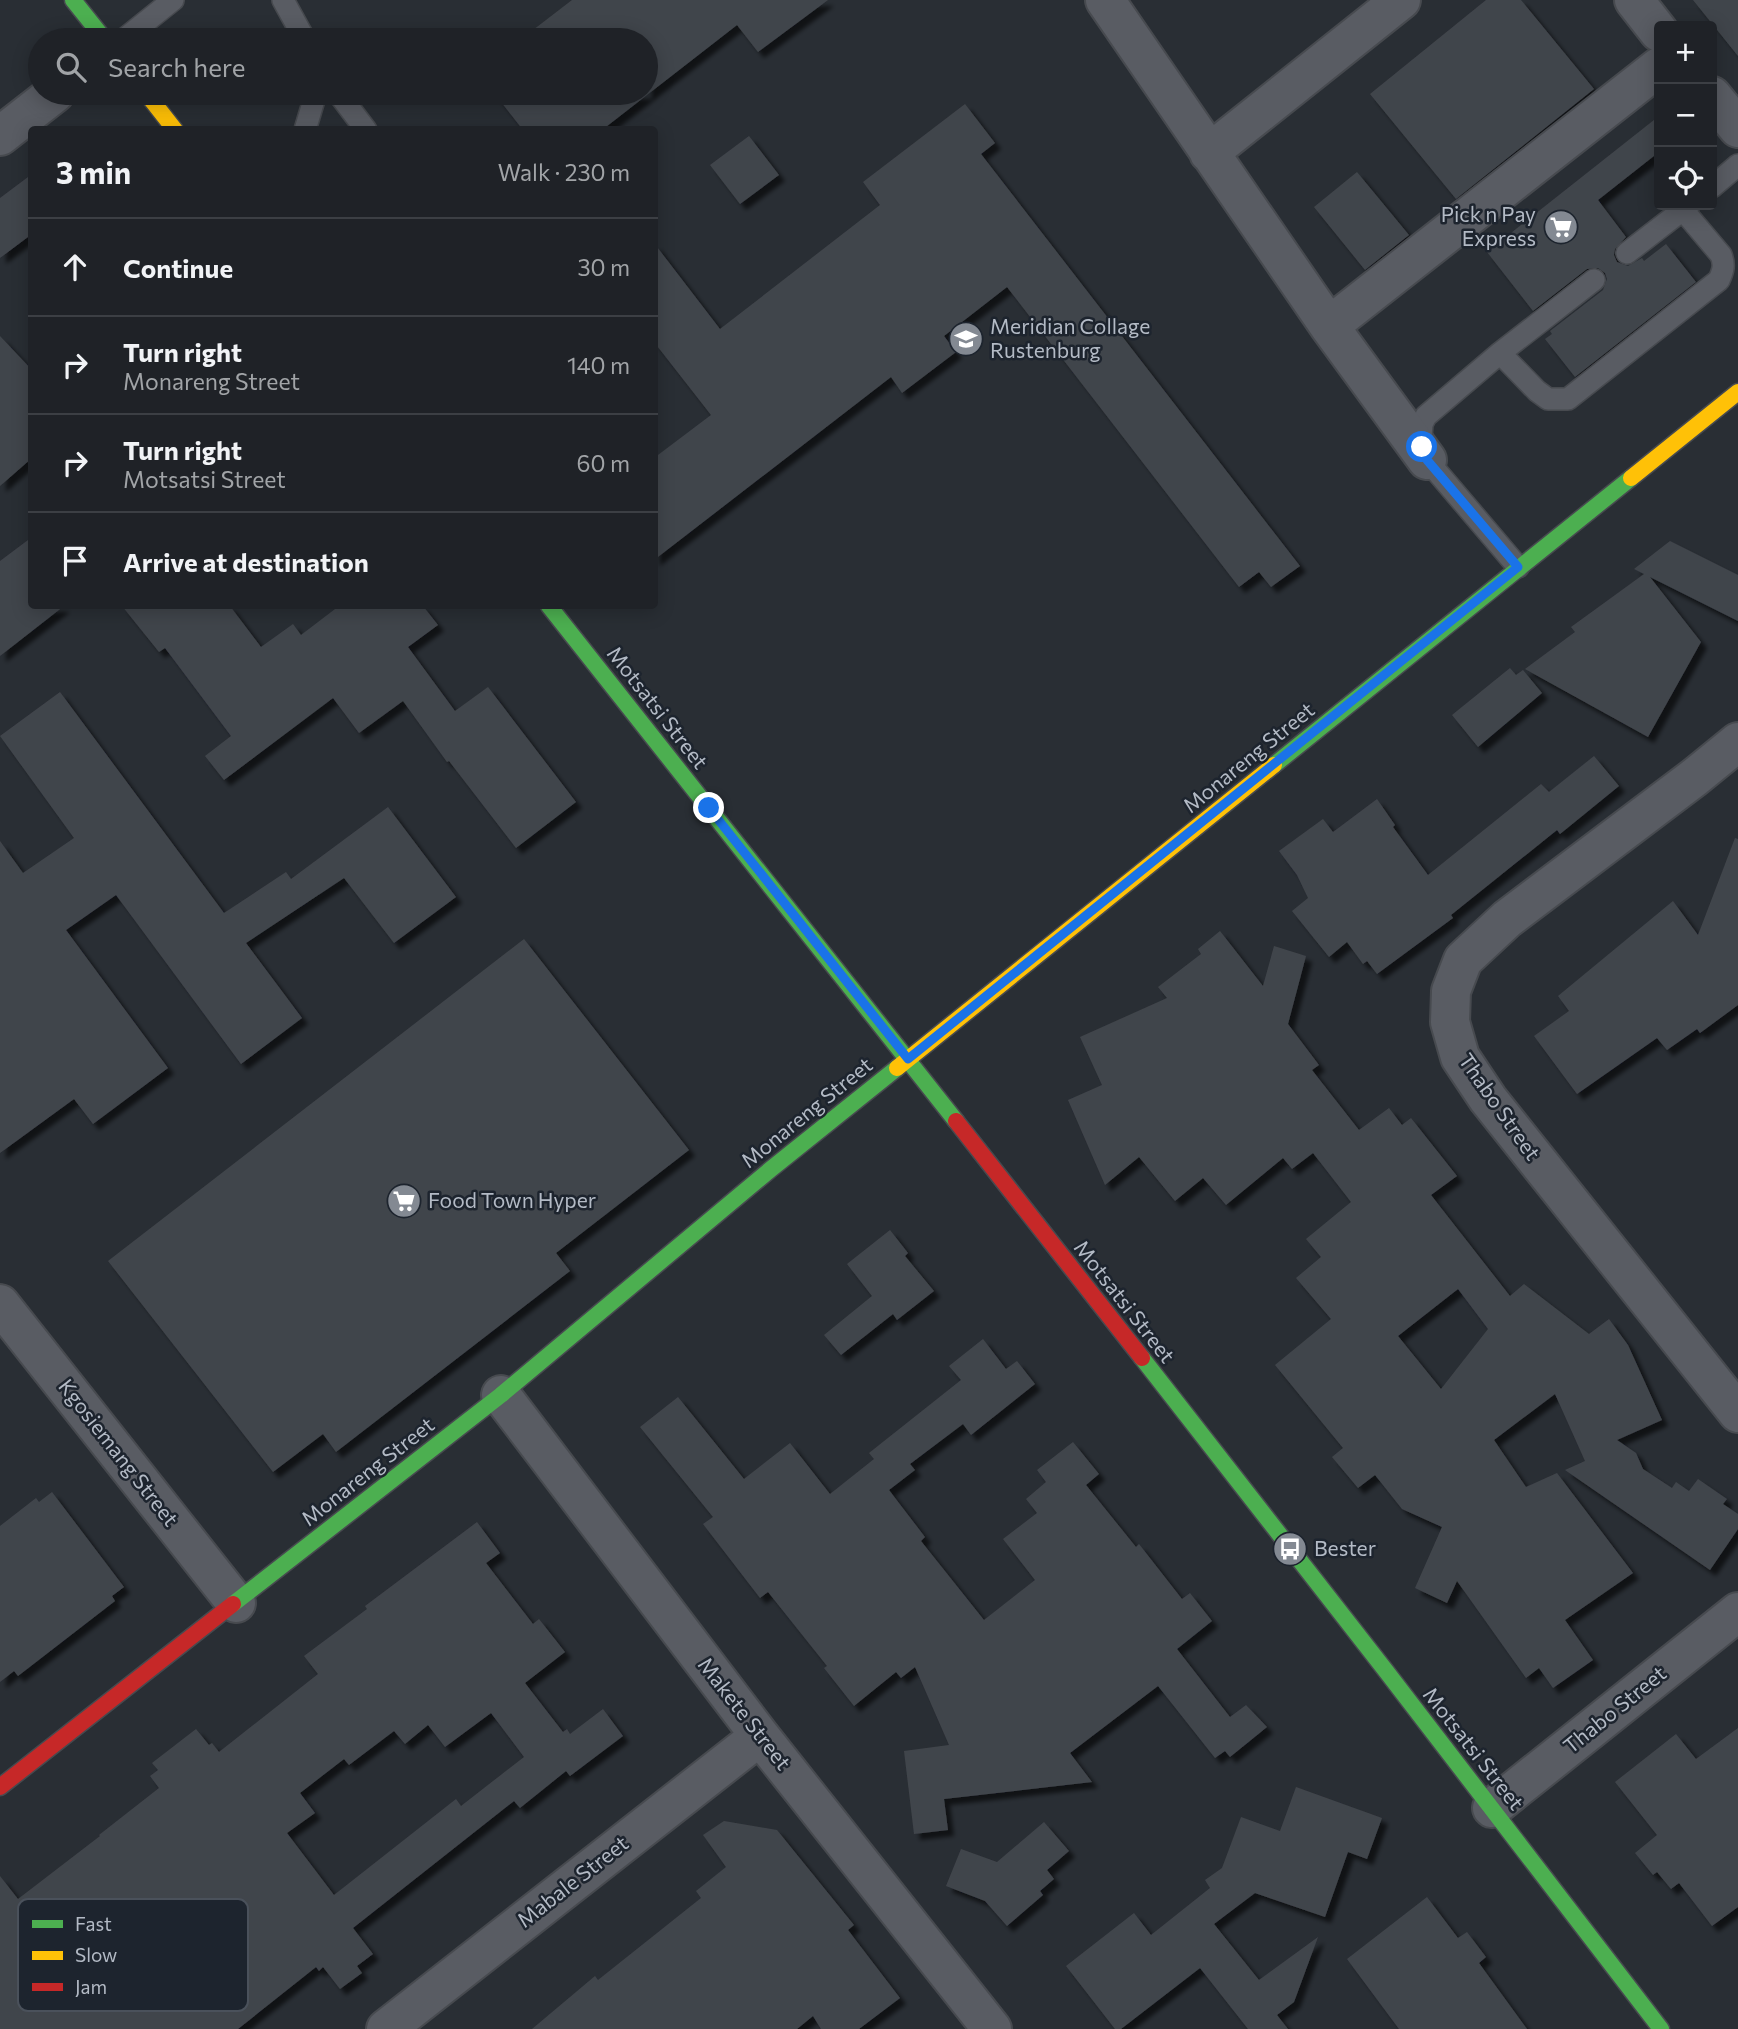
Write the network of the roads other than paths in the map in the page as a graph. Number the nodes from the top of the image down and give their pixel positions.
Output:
1 (73, 0) edge
2 (173, 0) edge
3 (283, 0) edge
4 (1105, 0) edge
5 (1401, 0) edge
6 (1634, 0) edge
7 (1654, 26) edge
8 (95, 28) edge
9 (138, 28) edge
10 (298, 28) edge
11 (1654, 71) edge
12 (1717, 102) edge
13 (40, 105) edge
14 (155, 105) edge
15 (312, 105) edge
16 (347, 105) edge
17 (172, 126) edge
18 (305, 126) edge
19 (363, 126) edge
20 (1738, 128) edge
21 (0, 136) edge
22 (1209, 153) junction
23 (1738, 165) edge
24 (1717, 183) edge
25 (1682, 210) edge
26 (1688, 210) edge
27 (1627, 253) dead end
28 (1594, 280) dead end
29 (1329, 326) junction
30 (1500, 353) junction
31 (1738, 392) edge
32 (1427, 460) junction
33 (1518, 567) junction
34 (551, 609) edge
35 (1738, 742) edge
36 (908, 1059) junction
37 (0, 1304) edge
38 (501, 1395) junction
39 (1738, 1413) edge
40 (236, 1603) junction
41 (1738, 1612) edge
42 (760, 1735) junction
43 (0, 1787) edge
44 (1492, 1808) junction
45 (386, 2029) edge
46 (992, 2029) edge
47 (1661, 2029) edge

1 - 8 street
2 - 9 lane
3 - 10 lane
4 - 22 street
5 - 22 street
6 - 7 street
11 - 29 street
12 - 20 street
13 - 21 street
14 - 17 street
15 - 18 lane
16 - 19 lane
22 - 29 street
23 - 24 lane
25 - 27 lane
26 - 30 lane
28 - 30 lane
29 - 32 street
30 - 32 lane
31 - 33 street, Monareng Street
32 - 33 lane
33 - 36 street, Monareng Street
34 - 36 street, Motsatsi Street
35 - 39 street, Thabo Street
36 - 38 street, Monareng Street
36 - 44 street, Motsatsi Street
37 - 40 street, Kgosiemang Street
38 - 40 street, Monareng Street
38 - 42 street, Makete Street
40 - 43 street, Monareng Street
41 - 44 street, Thabo Street
42 - 45 street, Mabale Street
42 - 46 street, Makete Street
44 - 47 street, Motsatsi Street

